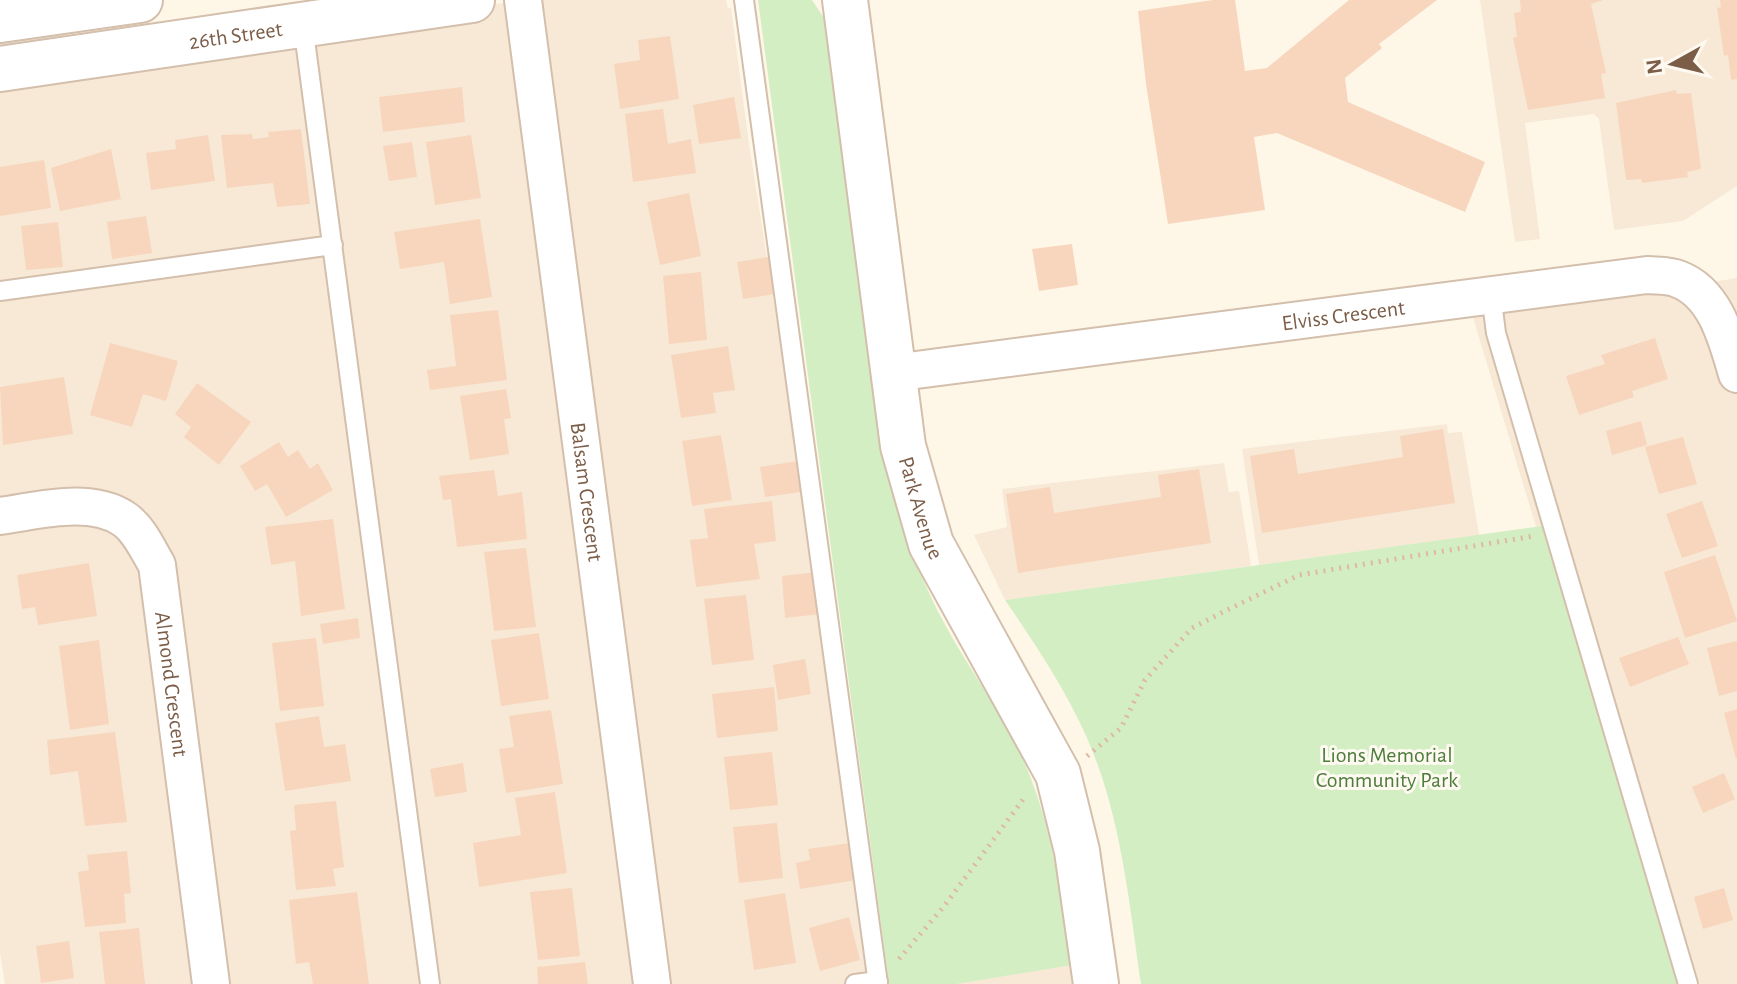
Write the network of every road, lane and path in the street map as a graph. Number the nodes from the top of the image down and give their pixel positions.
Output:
1 (140, 0) edge
2 (472, 0) edge
3 (523, 0) edge
4 (744, 0) edge
5 (845, 0) edge
6 (26, 11) edge
7 (303, 25) junction
8 (46, 62) junction
9 (0, 69) edge
10 (333, 245) junction
11 (0, 291) edge
12 (1491, 294) junction
13 (893, 373) junction
14 (1737, 374) edge
15 (0, 516) edge
16 (1555, 533) junction
17 (1073, 765) junction
18 (878, 982) edge
19 (211, 984) edge
20 (430, 984) edge
21 (652, 984) edge
22 (855, 984) edge
23 (1096, 984) edge
24 (1688, 984) edge

1 - 6 street
2 - 7 street, 26th Street
3 - 21 street, Balsam Crescent
4 - 18 lane
5 - 13 street, Park Avenue
6 - 8 lane
7 - 8 street, 26th Street
7 - 10 lane
8 - 9 street, 26th Street
10 - 11 lane
10 - 20 lane
12 - 13 street, Elviss Crescent
12 - 14 street, Elviss Crescent
12 - 16 lane
13 - 17 street, Park Avenue
15 - 19 street, Almond Crescent
16 - 17 path
16 - 24 lane
17 - 18 path
17 - 23 street, Park Avenue
18 - 22 lane

